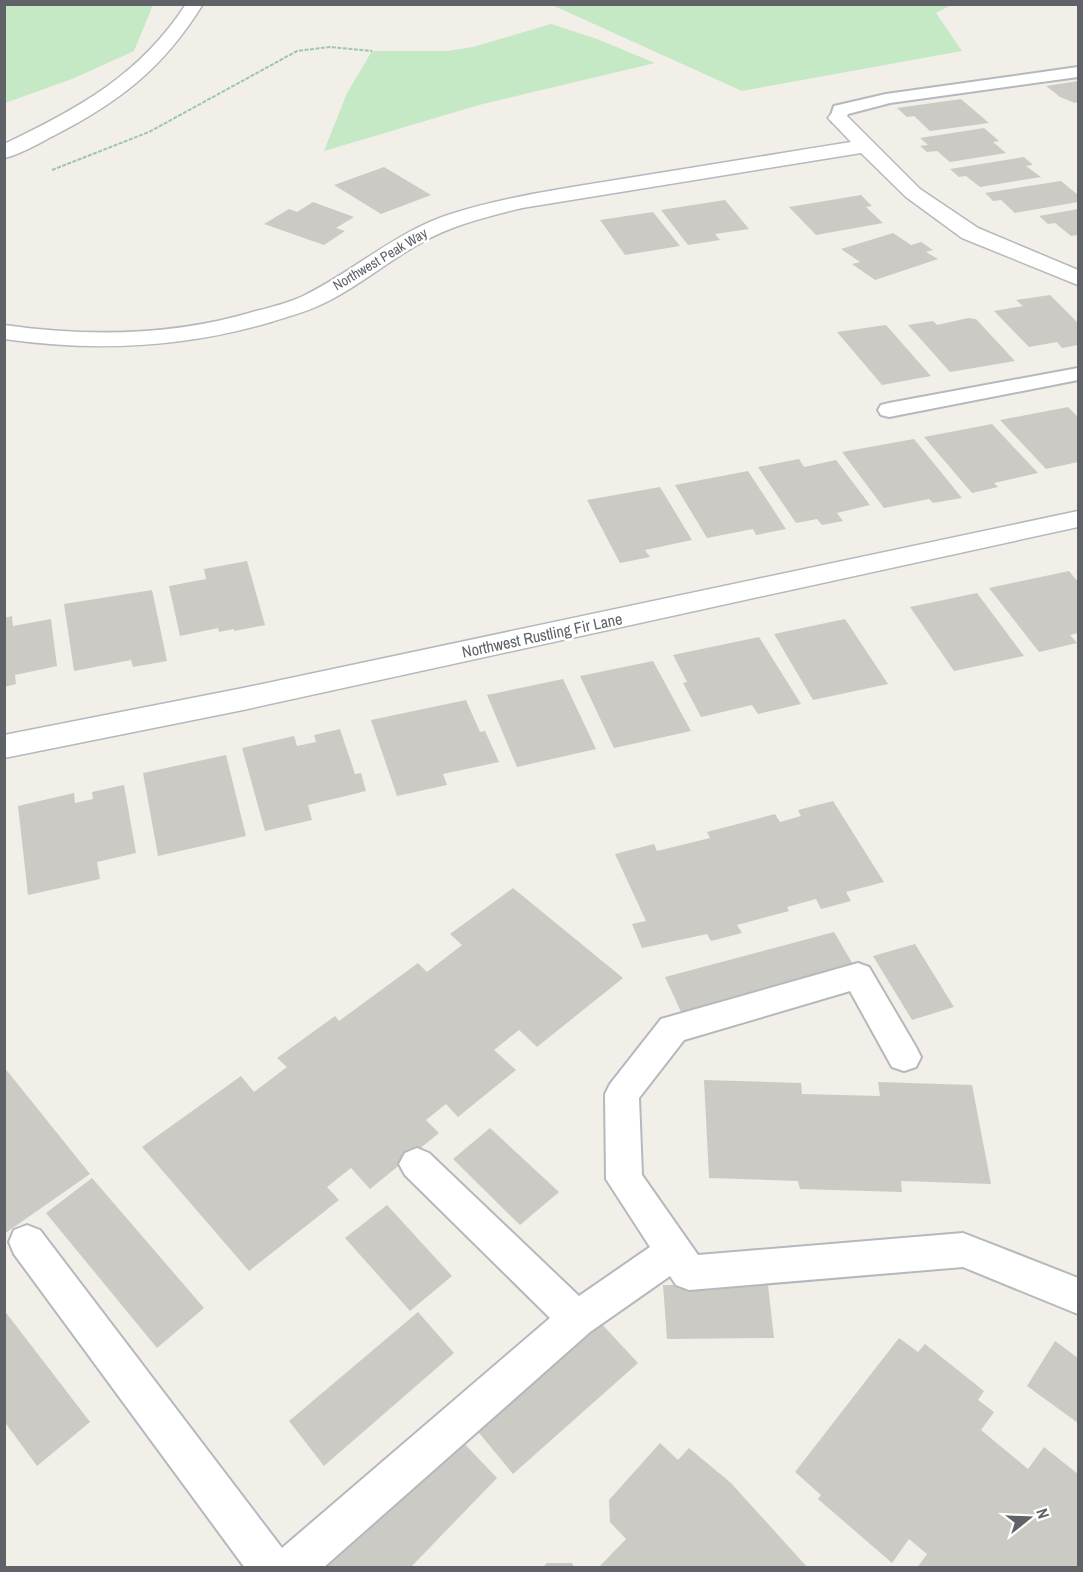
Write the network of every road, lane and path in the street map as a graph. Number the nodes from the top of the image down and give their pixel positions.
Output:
1 (195, 4) edge
2 (372, 51) dead end
3 (1078, 72) edge
4 (838, 118) joint
5 (864, 146) junction
6 (4, 152) edge
7 (43, 172) dead end
8 (1078, 278) edge
9 (4, 332) edge
10 (1078, 374) edge
11 (889, 410) dead end
12 (1078, 519) edge
13 (4, 747) edge
14 (904, 1057) dead end
15 (417, 1164) dead end
16 (27, 1242) dead end
17 (674, 1252) junction
18 (1078, 1296) edge
19 (577, 1319) junction
20 (272, 1568) edge
21 (291, 1568) edge

1 - 6 street
2 - 7 path
3 - 4 lane
4 - 5 street
5 - 8 street
5 - 9 street, Northwest Peak Way
10 - 11 lane
12 - 13 street, Northwest Rustling Fir Lane
14 - 17 lane
15 - 19 lane
16 - 20 lane
17 - 18 lane
17 - 19 lane
19 - 21 lane

